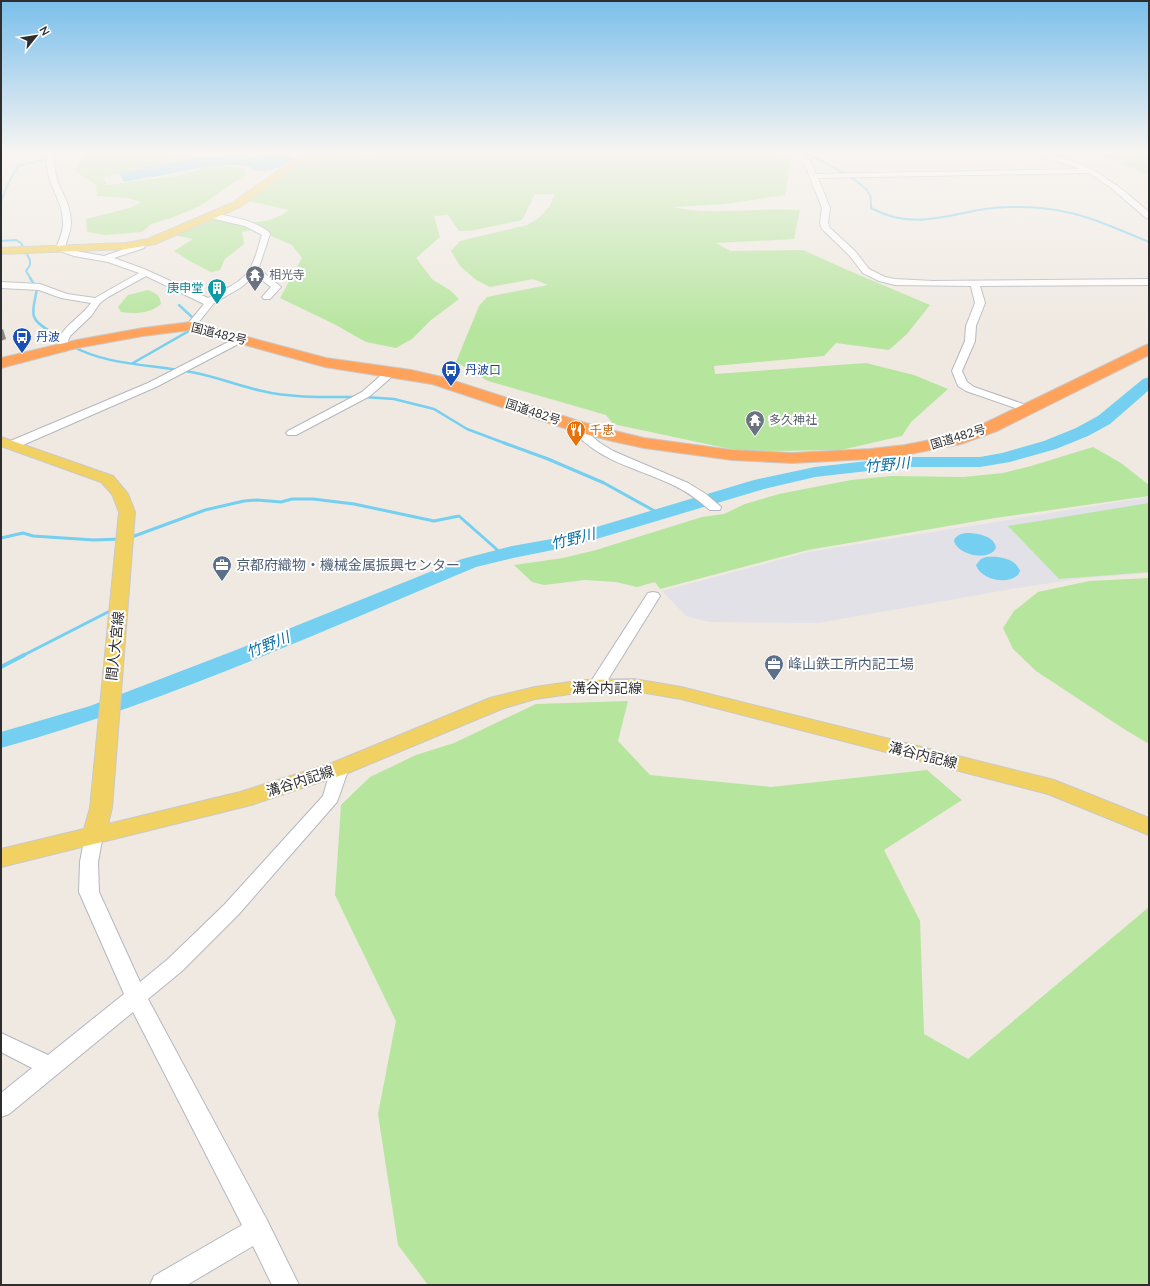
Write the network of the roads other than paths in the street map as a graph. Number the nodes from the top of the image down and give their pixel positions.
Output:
1 (65, 212) edge
2 (221, 212) edge
3 (825, 212) edge
4 (213, 216) junction
5 (140, 244) junction
6 (60, 248) junction
7 (1, 251) edge
8 (104, 259) junction
9 (146, 273) junction
10 (250, 276) junction
11 (1149, 282) edge
12 (975, 283) junction
13 (1, 285) edge
14 (267, 297) dead end
15 (97, 301) junction
16 (208, 302) junction
17 (191, 326) junction
18 (240, 339) junction
19 (65, 347) junction
20 (1149, 349) edge
21 (1, 363) edge
22 (391, 372) junction
23 (1028, 409) junction
24 (576, 426) junction
25 (292, 433) dead end
26 (7, 443) edge
27 (714, 507) dead end
28 (653, 596) dead end
29 (596, 686) junction
30 (340, 768) junction
31 (1149, 827) edge
32 (94, 835) junction
33 (1, 858) edge
34 (136, 997) junction
35 (1, 1042) edge
36 (50, 1067) junction
37 (1, 1107) edge
38 (258, 1229) junction
39 (163, 1285) edge
40 (286, 1285) edge

1 - 6 street
2 - 4 main road
3 - 12 street
4 - 5 main road
4 - 10 street
5 - 6 main road
5 - 8 street
6 - 7 main road
6 - 8 street
8 - 9 street
9 - 15 street
9 - 16 street
10 - 14 street
10 - 16 street
11 - 12 street
12 - 23 street
13 - 15 street
15 - 19 street
16 - 17 street
17 - 18 highway, 国道482号
17 - 19 highway, 国道482号
18 - 22 highway, 国道482号
18 - 26 street
19 - 21 highway, 国道482号
20 - 23 highway, 国道482号
22 - 24 highway, 国道482号
22 - 25 street
23 - 24 highway, 国道482号
24 - 27 street
26 - 32 main road, 間人大宮線
28 - 29 street
29 - 30 main road, 溝谷内記線
29 - 31 main road, 溝谷内記線
30 - 32 main road, 溝谷内記線
30 - 34 street
32 - 33 main road
32 - 34 street
34 - 36 street
34 - 38 street
35 - 36 street
36 - 37 street
38 - 39 street
38 - 40 street

